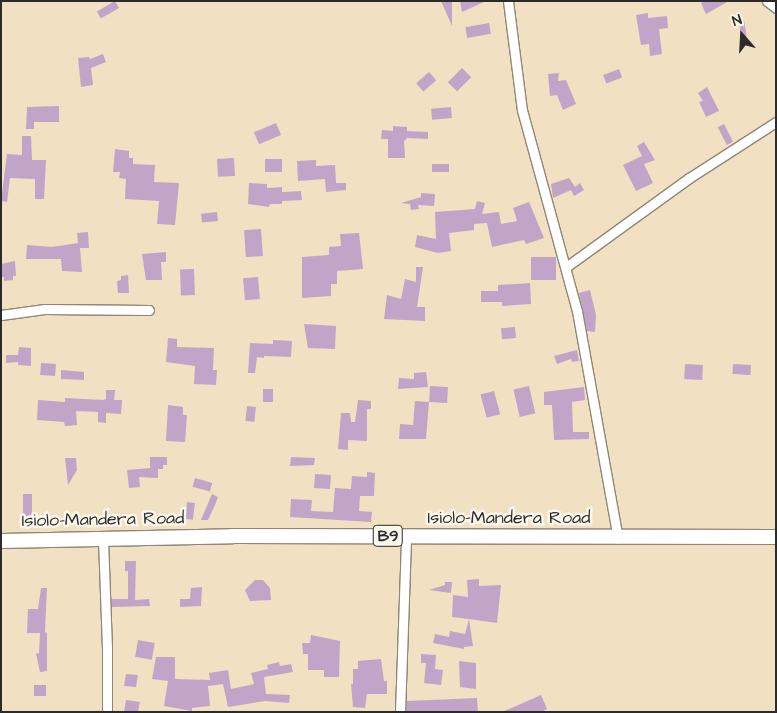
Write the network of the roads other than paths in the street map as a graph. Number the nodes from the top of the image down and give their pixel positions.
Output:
1 (508, 1) edge
2 (767, 1) edge
3 (776, 8) edge
4 (776, 122) edge
5 (566, 267) junction
6 (149, 310) dead end
7 (1, 315) edge
8 (406, 536) junction
9 (776, 537) edge
10 (618, 538) junction
11 (103, 539) junction
12 (1, 541) edge
13 (106, 712) edge
14 (400, 712) edge

1 - 5 street
2 - 3 street
4 - 5 street
5 - 10 street
6 - 7 street
8 - 10 highway, Isiolo-Mandera Road / B9
8 - 11 highway, Isiolo-Mandera Road / B9
8 - 14 street
9 - 10 highway, Isiolo-Mandera Road / B9
11 - 12 highway, Isiolo-Mandera Road / B9
11 - 13 street

